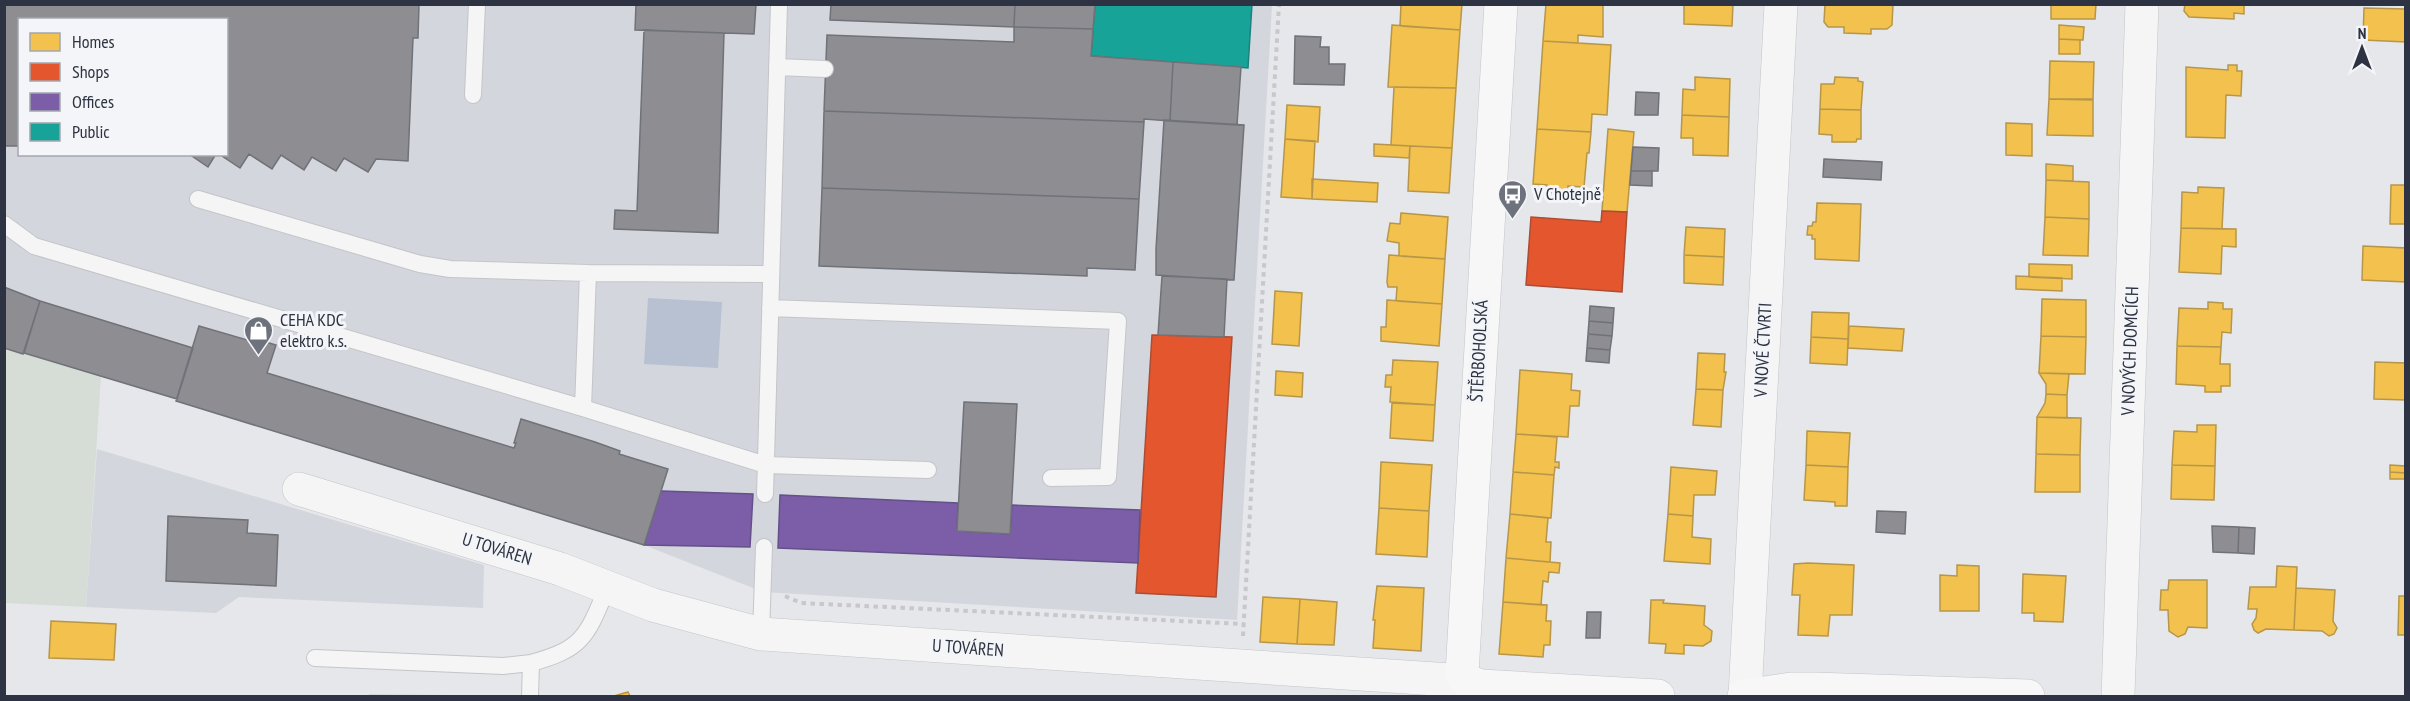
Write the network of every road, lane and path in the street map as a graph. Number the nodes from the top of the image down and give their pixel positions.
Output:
1 (477, 4) edge
2 (779, 4) edge
3 (1279, 4) edge
4 (1501, 4) edge
5 (1781, 4) edge
6 (2142, 4) edge
7 (777, 67) junction
8 (825, 69) dead end
9 (473, 95) dead end
10 (198, 199) dead end
11 (4, 224) edge
12 (588, 273) junction
13 (771, 274) junction
14 (771, 308) junction
15 (583, 408) junction
16 (766, 465) junction
17 (928, 470) dead end
18 (1051, 478) dead end
19 (299, 489) dead end
20 (765, 494) dead end
21 (764, 547) dead end
22 (606, 588) junction
23 (781, 591) dead end
24 (1244, 624) junction
25 (761, 634) junction
26 (315, 658) dead end
27 (531, 663) junction
28 (1242, 666) junction
29 (1465, 689) edge
30 (530, 696) edge
31 (1658, 696) edge
32 (1745, 696) edge
33 (2028, 696) edge
34 (2118, 696) edge

1 - 9 lane
2 - 7 lane
3 - 24 path
4 - 29 street, ŠTĚRBOHOLSKÁ
5 - 32 street, V NOVÉ ČTVRTI
6 - 34 street, V NOVÝCH DOMCÍCH
7 - 8 lane
7 - 13 lane
10 - 12 lane
11 - 15 lane
12 - 13 lane
12 - 15 lane
13 - 14 lane
14 - 16 lane
14 - 18 lane
15 - 16 lane
16 - 17 lane
16 - 20 lane
19 - 22 street, U TOVÁREN
21 - 25 lane
22 - 25 street, U TOVÁREN
22 - 27 lane
23 - 24 path
24 - 28 path
25 - 28 street, U TOVÁREN
26 - 27 lane
27 - 30 lane
28 - 29 street, U TOVÁREN
29 - 31 street, U TOVÁREN
32 - 33 street

